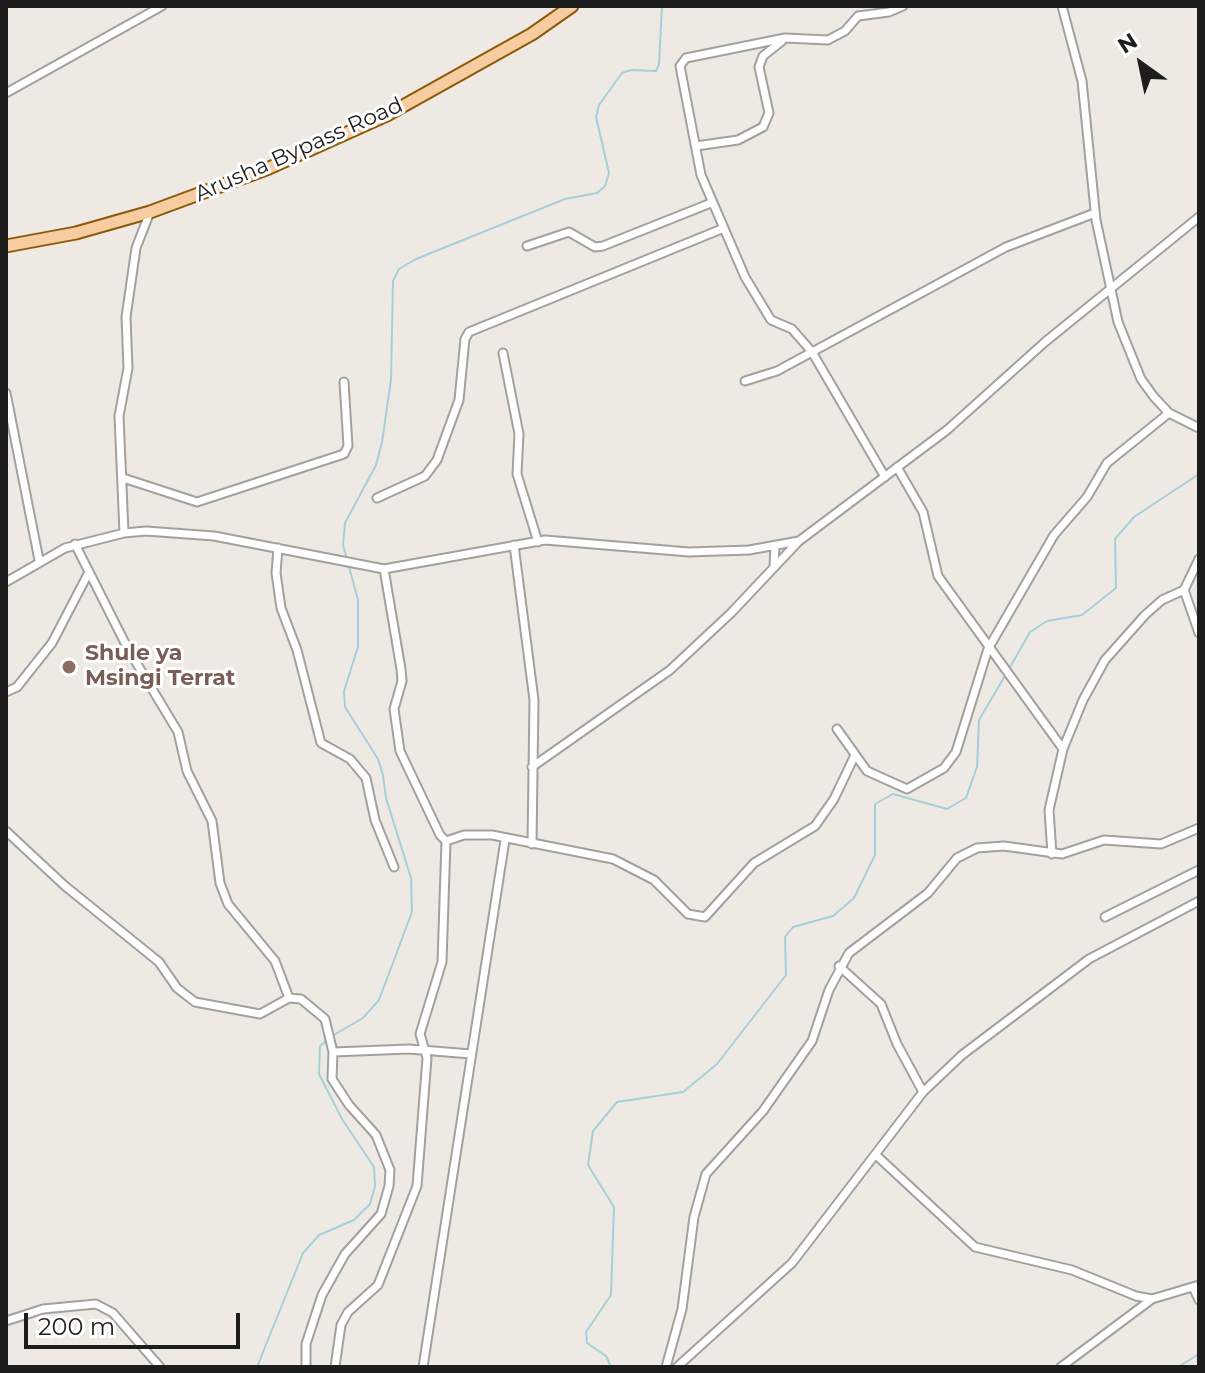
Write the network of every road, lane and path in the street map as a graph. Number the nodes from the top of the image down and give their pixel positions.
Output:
1 (162, 6) edge
2 (572, 6) edge
3 (903, 6) edge
4 (1062, 6) edge
5 (785, 38) junction
6 (6, 93) edge
7 (696, 146) junction
8 (711, 203) junction
9 (150, 212) junction
10 (1095, 213) junction
11 (1199, 217) edge
12 (724, 228) junction
13 (6, 246) edge
14 (527, 246) dead end
15 (1111, 289) junction
16 (812, 352) junction
17 (503, 353) dead end
18 (745, 381) dead end
19 (344, 382) dead end
20 (6, 393) edge
21 (1169, 413) junction
22 (1199, 428) edge
23 (897, 467) junction
24 (885, 477) junction
25 (123, 478) junction
26 (377, 498) dead end
27 (124, 533) junction
28 (799, 541) junction
29 (538, 542) junction
30 (75, 544) junction
31 (514, 545) junction
32 (775, 546) junction
33 (278, 548) junction
34 (1199, 559) edge
35 (39, 560) junction
36 (774, 567) junction
37 (384, 569) junction
38 (89, 572) junction
39 (6, 582) edge
40 (1184, 590) junction
41 (1199, 633) edge
42 (988, 649) junction
43 (6, 692) edge
44 (837, 729) dead end
45 (1063, 749) junction
46 (855, 755) junction
47 (532, 767) junction
48 (1199, 828) edge
49 (6, 831) edge
50 (505, 840) junction
51 (446, 841) junction
52 (532, 844) junction
53 (1052, 854) junction
54 (394, 867) dead end
55 (1199, 870) edge
56 (1199, 901) edge
57 (1105, 917) dead end
58 (839, 966) junction
59 (289, 998) junction
60 (426, 1050) junction
61 (333, 1052) junction
62 (471, 1054) junction
63 (923, 1092) junction
64 (876, 1155) junction
65 (1196, 1286) edge
66 (1152, 1299) junction
67 (1199, 1300) edge
68 (6, 1321) edge
69 (160, 1367) edge
70 (306, 1367) edge
71 (335, 1367) edge
72 (423, 1367) edge
73 (666, 1367) edge
74 (677, 1367) edge
75 (1061, 1367) edge

1 - 6 street
2 - 9 main road, Arusha Bypass Road
3 - 5 street
4 - 10 street
5 - 7 street
5 - 7 street
7 - 8 street
8 - 12 street
8 - 14 street
9 - 13 main road, Arusha Bypass Road
9 - 25 street
10 - 15 street
10 - 16 street
11 - 15 street
12 - 16 street
12 - 26 street
15 - 21 street
15 - 23 street
16 - 18 street
16 - 24 street
17 - 29 street
19 - 25 street
20 - 35 street
21 - 22 street
21 - 42 street
23 - 24 street
23 - 42 street
24 - 28 street
25 - 27 street
27 - 30 street
27 - 33 street
28 - 32 street
28 - 36 street
29 - 31 street
29 - 32 street
30 - 35 street
30 - 38 street
31 - 37 street
31 - 47 street
32 - 36 street
33 - 37 street
33 - 54 street
34 - 40 street
35 - 39 street
36 - 47 street
37 - 51 street
38 - 43 street
38 - 59 street
40 - 41 street
40 - 45 street
42 - 45 street
42 - 46 street
44 - 46 street
45 - 53 street
46 - 52 street
47 - 52 street
48 - 53 street
49 - 59 street
50 - 51 street
50 - 52 street
50 - 62 street
51 - 60 street
53 - 58 street
55 - 57 street
56 - 63 street
58 - 63 street
58 - 73 street
59 - 61 street
60 - 61 street
60 - 62 street
60 - 71 street
61 - 70 street
62 - 72 street
63 - 64 street
64 - 66 street
64 - 74 street
65 - 66 street
65 - 67 street
66 - 75 street
68 - 69 street

